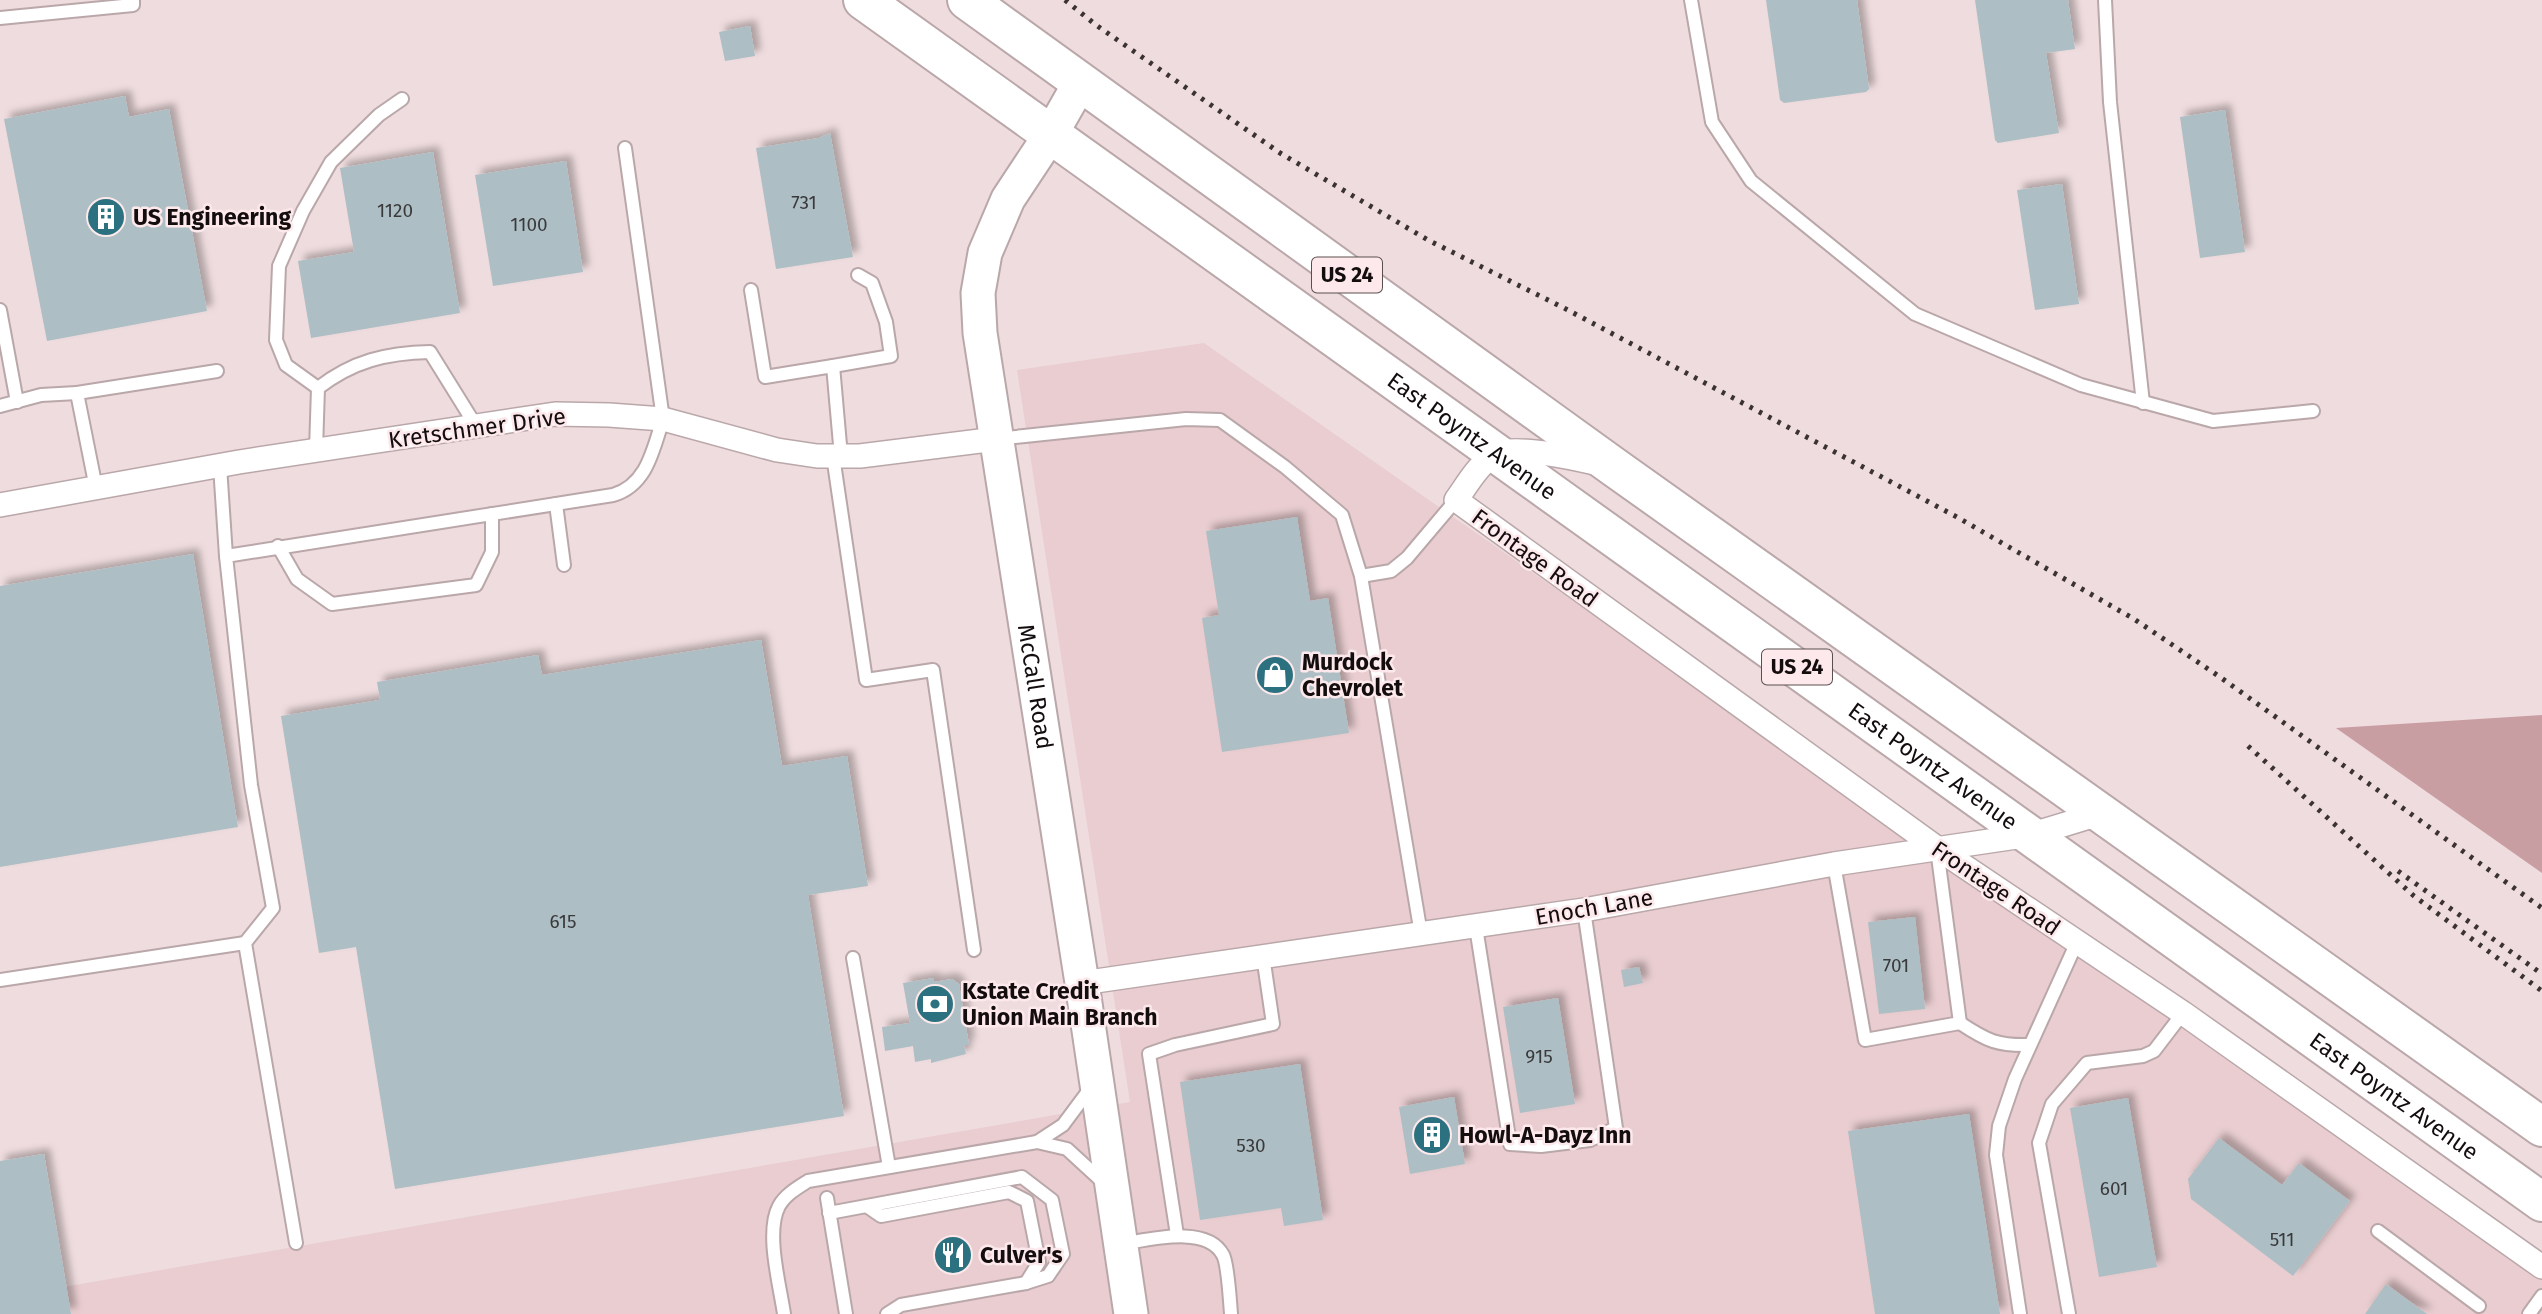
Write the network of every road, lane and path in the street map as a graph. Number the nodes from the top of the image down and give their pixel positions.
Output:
1 (132, 0) edge
2 (863, 0) edge
3 (967, 0) edge
4 (1691, 0) edge
5 (2105, 0) edge
6 (0, 18) edge
7 (1080, 83) junction
8 (402, 99) dead end
9 (1051, 134) junction
10 (625, 148) dead end
11 (858, 275) dead end
12 (751, 290) dead end
13 (0, 310) edge
14 (833, 366) junction
15 (217, 371) dead end
16 (318, 388) junction
17 (77, 393) junction
18 (17, 402) junction
19 (2143, 402) junction
20 (0, 406) edge
21 (2313, 411) dead end
22 (663, 419) junction
23 (476, 426) junction
24 (996, 439) junction
25 (316, 450) junction
26 (1498, 453) junction
27 (837, 456) junction
28 (220, 466) junction
29 (1614, 467) junction
30 (96, 488) junction
31 (1456, 500) junction
32 (556, 504) junction
33 (0, 505) edge
34 (492, 514) junction
35 (278, 546) junction
36 (226, 556) junction
37 (564, 565) dead end
38 (1361, 576) junction
39 (2102, 813) junction
40 (2030, 835) junction
41 (1937, 848) junction
42 (1834, 864) junction
43 (1584, 909) junction
44 (1476, 927) junction
45 (1421, 934) junction
46 (2077, 942) junction
47 (245, 943) junction
48 (974, 950) dead end
49 (1263, 956) junction
50 (853, 958) dead end
51 (0, 980) edge
52 (1082, 983) junction
53 (2183, 1013) junction
54 (1960, 1023) junction
55 (2030, 1045) junction
56 (1097, 1079) junction
57 (2542, 1127) edge
58 (1037, 1142) junction
59 (889, 1167) junction
60 (1113, 1192) junction
61 (827, 1198) dead end
62 (2542, 1202) edge
63 (868, 1207) junction
64 (829, 1213) junction
65 (2378, 1231) dead end
66 (1177, 1235) junction
67 (296, 1243) dead end
68 (1121, 1244) junction
69 (2542, 1267) edge
70 (1026, 1283) junction
71 (2542, 1296) edge
72 (2479, 1306) dead end
73 (784, 1314) edge
74 (846, 1314) edge
75 (887, 1314) edge
76 (1131, 1314) edge
77 (1231, 1314) edge
78 (2021, 1314) edge
79 (2069, 1314) edge
80 (2529, 1314) edge

1 - 6 lane
2 - 9 highway, US 24
3 - 7 highway, US 24
4 - 19 lane
5 - 19 lane
7 - 9 main road, McCall Road
7 - 29 highway, US 24
8 - 16 lane
9 - 24 main road, McCall Road
9 - 26 highway, East Poyntz Avenue / US 24
10 - 22 lane
11 - 14 lane
12 - 14 lane
13 - 18 lane
14 - 27 lane
15 - 17 lane
16 - 23 lane
16 - 25 lane
17 - 18 lane
17 - 30 lane
18 - 20 lane
19 - 21 lane
22 - 23 street, Kretschmer Drive
22 - 27 street, Kretschmer Drive
22 - 32 lane
23 - 25 street, Kretschmer Drive
24 - 27 street, Kretschmer Drive
24 - 38 lane
24 - 52 main road, McCall Road
25 - 28 street, Kretschmer Drive
26 - 29 street
26 - 31 street
26 - 40 highway, East Poyntz Avenue / US 24
27 - 48 lane
28 - 30 street, Kretschmer Drive
28 - 36 lane
29 - 39 highway, US 24
30 - 33 street, Kretschmer Drive
31 - 38 lane
31 - 41 street, Frontage Road
32 - 34 lane
32 - 37 lane
34 - 35 lane
34 - 35 lane
35 - 36 lane
36 - 47 lane
38 - 45 lane
39 - 40 street, Enoch Lane
39 - 57 highway, US 24
40 - 41 street, Enoch Lane
40 - 62 highway, East Poyntz Avenue / US 24
41 - 42 street, Enoch Lane
41 - 46 street, Frontage Road
41 - 54 lane
42 - 43 street, Enoch Lane
42 - 54 lane
43 - 44 street, Enoch Lane
43 - 44 lane
44 - 45 street, Enoch Lane
45 - 49 street, Enoch Lane
46 - 53 street, Frontage Road
46 - 55 lane
47 - 51 lane
47 - 67 lane
49 - 52 street, Enoch Lane
49 - 66 lane
50 - 59 lane
52 - 56 main road, McCall Road
53 - 69 street, Frontage Road
53 - 79 lane
54 - 55 lane
55 - 78 lane
56 - 58 lane
56 - 60 main road, McCall Road
58 - 59 lane
58 - 60 lane
59 - 73 lane
60 - 68 main road, McCall Road
61 - 64 lane
63 - 64 lane
63 - 70 lane
63 - 70 lane
64 - 74 lane
65 - 72 lane
66 - 68 lane
66 - 77 lane
68 - 76 main road, McCall Road
70 - 75 lane
71 - 80 lane

